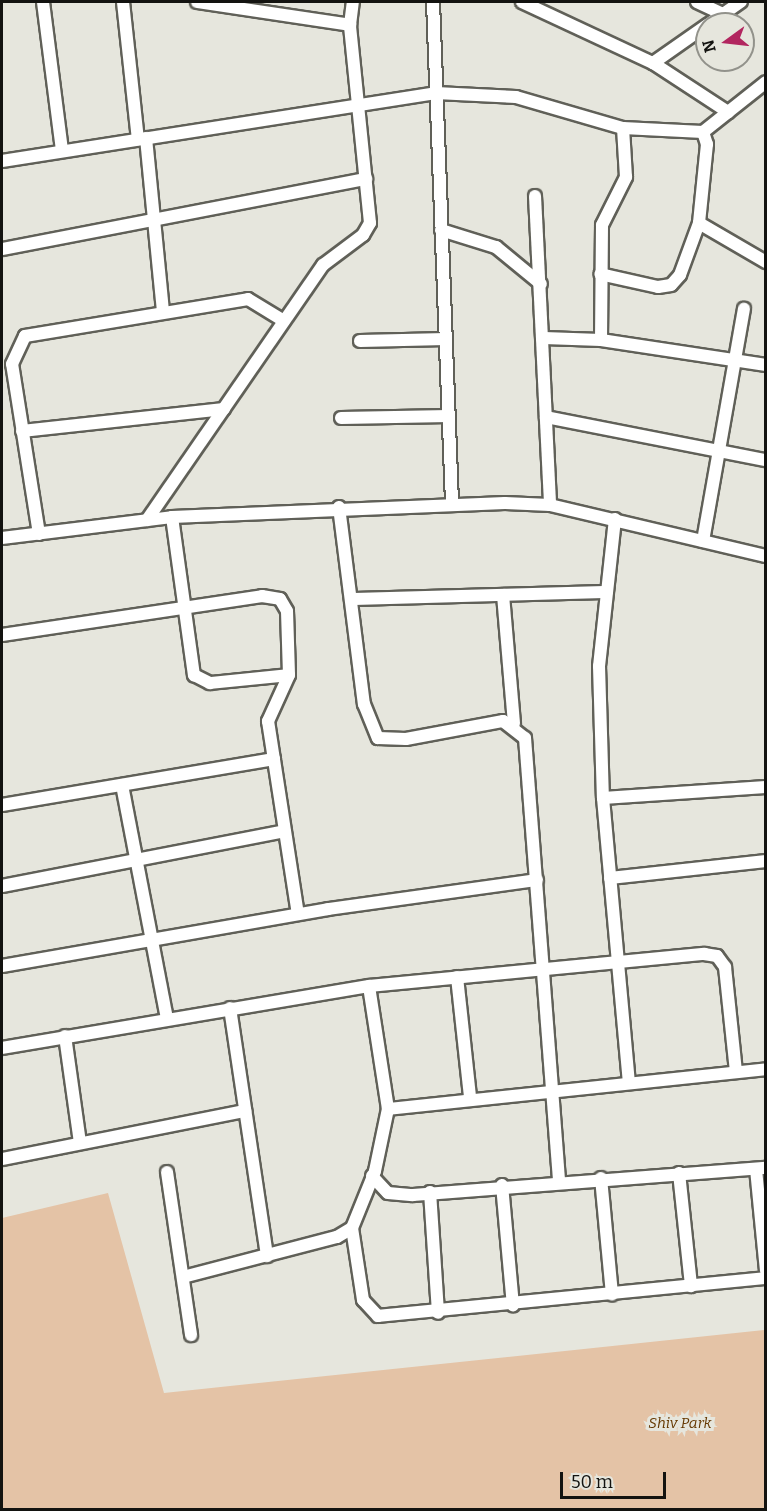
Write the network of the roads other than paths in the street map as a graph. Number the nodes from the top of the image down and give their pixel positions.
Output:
1 (43, 2) edge
2 (123, 2) edge
3 (197, 2) edge
4 (353, 2) edge
5 (433, 2) edge
6 (522, 2) edge
7 (697, 2) edge
8 (741, 2) edge
9 (719, 12) edge
10 (726, 12) edge
11 (350, 25) junction
12 (695, 34) edge
13 (653, 63) junction
14 (765, 82) edge
15 (436, 93) junction
16 (357, 103) junction
17 (728, 112) junction
18 (623, 128) junction
19 (703, 132) junction
20 (142, 138) junction
21 (62, 151) junction
22 (2, 161) edge
23 (366, 179) junction
24 (535, 196) dead end
25 (154, 222) junction
26 (699, 223) junction
27 (441, 230) junction
28 (2, 249) edge
29 (765, 262) edge
30 (600, 274) junction
31 (541, 284) junction
32 (744, 309) dead end
33 (163, 312) junction
34 (284, 321) junction
35 (544, 338) junction
36 (446, 339) junction
37 (601, 340) junction
38 (360, 341) dead end
39 (736, 359) junction
40 (765, 365) edge
41 (224, 409) junction
42 (449, 416) junction
43 (546, 417) junction
44 (341, 418) dead end
45 (22, 431) junction
46 (720, 452) junction
47 (765, 460) edge
48 (452, 502) junction
49 (550, 505) junction
50 (339, 507) junction
51 (172, 517) junction
52 (615, 519) junction
53 (147, 520) junction
54 (39, 534) junction
55 (2, 538) edge
56 (703, 541) junction
57 (765, 556) edge
58 (607, 592) junction
59 (503, 595) junction
60 (351, 598) junction
61 (185, 607) junction
62 (2, 634) edge
63 (289, 675) junction
64 (514, 724) junction
65 (274, 759) junction
66 (122, 785) junction
67 (765, 787) edge
68 (603, 798) junction
69 (2, 806) edge
70 (285, 831) junction
71 (137, 860) junction
72 (765, 861) edge
73 (610, 878) junction
74 (537, 880) junction
75 (2, 886) edge
76 (298, 914) junction
77 (153, 938) junction
78 (618, 961) junction
79 (2, 966) edge
80 (544, 969) junction
81 (458, 977) junction
82 (369, 986) junction
83 (230, 1008) junction
84 (167, 1019) junction
85 (65, 1036) junction
86 (2, 1048) edge
87 (765, 1069) edge
88 (736, 1071) junction
89 (629, 1081) junction
90 (556, 1087) junction
91 (470, 1097) junction
92 (388, 1109) junction
93 (245, 1111) junction
94 (80, 1143) junction
95 (2, 1159) edge
96 (761, 1168) edge
97 (167, 1172) dead end
98 (679, 1173) junction
99 (372, 1176) junction
100 (601, 1178) junction
101 (559, 1180) junction
102 (502, 1185) junction
103 (430, 1192) junction
104 (352, 1228) junction
105 (267, 1256) junction
106 (765, 1271) edge
107 (183, 1278) junction
108 (765, 1278) edge
109 (691, 1286) junction
110 (612, 1294) junction
111 (513, 1305) junction
112 (438, 1312) junction
113 (191, 1335) dead end

1 - 21 street
2 - 20 street
3 - 11 street
4 - 11 street
5 - 15 street
6 - 13 street
7 - 9 street
8 - 10 street
11 - 16 street
12 - 13 street
13 - 17 street
14 - 17 street
15 - 16 street
15 - 18 street
15 - 27 street
16 - 20 street
16 - 23 street
17 - 19 street
18 - 19 street
18 - 30 street
19 - 26 street
20 - 21 street
20 - 25 street
21 - 22 street
23 - 25 street
23 - 34 street
24 - 31 street
25 - 28 street
25 - 33 street
26 - 29 street
26 - 30 street
27 - 31 street
27 - 36 street
30 - 37 street
31 - 35 street
32 - 39 street
33 - 34 street
33 - 45 street
34 - 41 street
35 - 37 street
35 - 43 street
36 - 38 street
36 - 42 street
37 - 39 street
39 - 40 street
39 - 46 street
41 - 45 street
41 - 53 street
42 - 44 street
42 - 48 street
43 - 46 street
43 - 49 street
45 - 54 street
46 - 47 street
46 - 56 street
48 - 49 street
48 - 50 street
49 - 52 street
50 - 51 street
50 - 60 street
51 - 53 street
51 - 61 street
52 - 56 street
52 - 58 street
53 - 54 street
54 - 55 street
56 - 57 street
58 - 59 street
58 - 68 street
59 - 60 street
59 - 64 street
60 - 64 street
61 - 62 street
61 - 63 street
61 - 63 street
63 - 65 street
64 - 74 street
65 - 66 street
65 - 70 street
66 - 69 street
66 - 71 street
67 - 68 street
68 - 73 street
70 - 71 street
70 - 76 street
71 - 75 street
71 - 77 street
72 - 73 street
73 - 78 street
74 - 76 street
74 - 80 street
76 - 77 street
77 - 79 street
77 - 84 street
78 - 80 street
78 - 88 street
78 - 89 street
80 - 81 street
80 - 90 street
81 - 82 street
81 - 91 street
82 - 83 street
82 - 92 street
83 - 84 street
83 - 93 street
84 - 85 street
85 - 86 street
85 - 94 street
87 - 88 street
88 - 89 street
89 - 90 street
90 - 91 street
90 - 101 street
91 - 92 street
92 - 99 street
93 - 94 street
93 - 105 street
94 - 95 street
96 - 98 street
96 - 106 street
97 - 107 street
98 - 100 street
98 - 109 street
99 - 103 street
99 - 104 street
100 - 101 street
100 - 110 street
101 - 102 street
102 - 103 street
102 - 111 street
103 - 112 street
104 - 105 street
104 - 112 street
105 - 107 street
107 - 113 street
108 - 109 street
109 - 110 street
110 - 111 street
111 - 112 street

